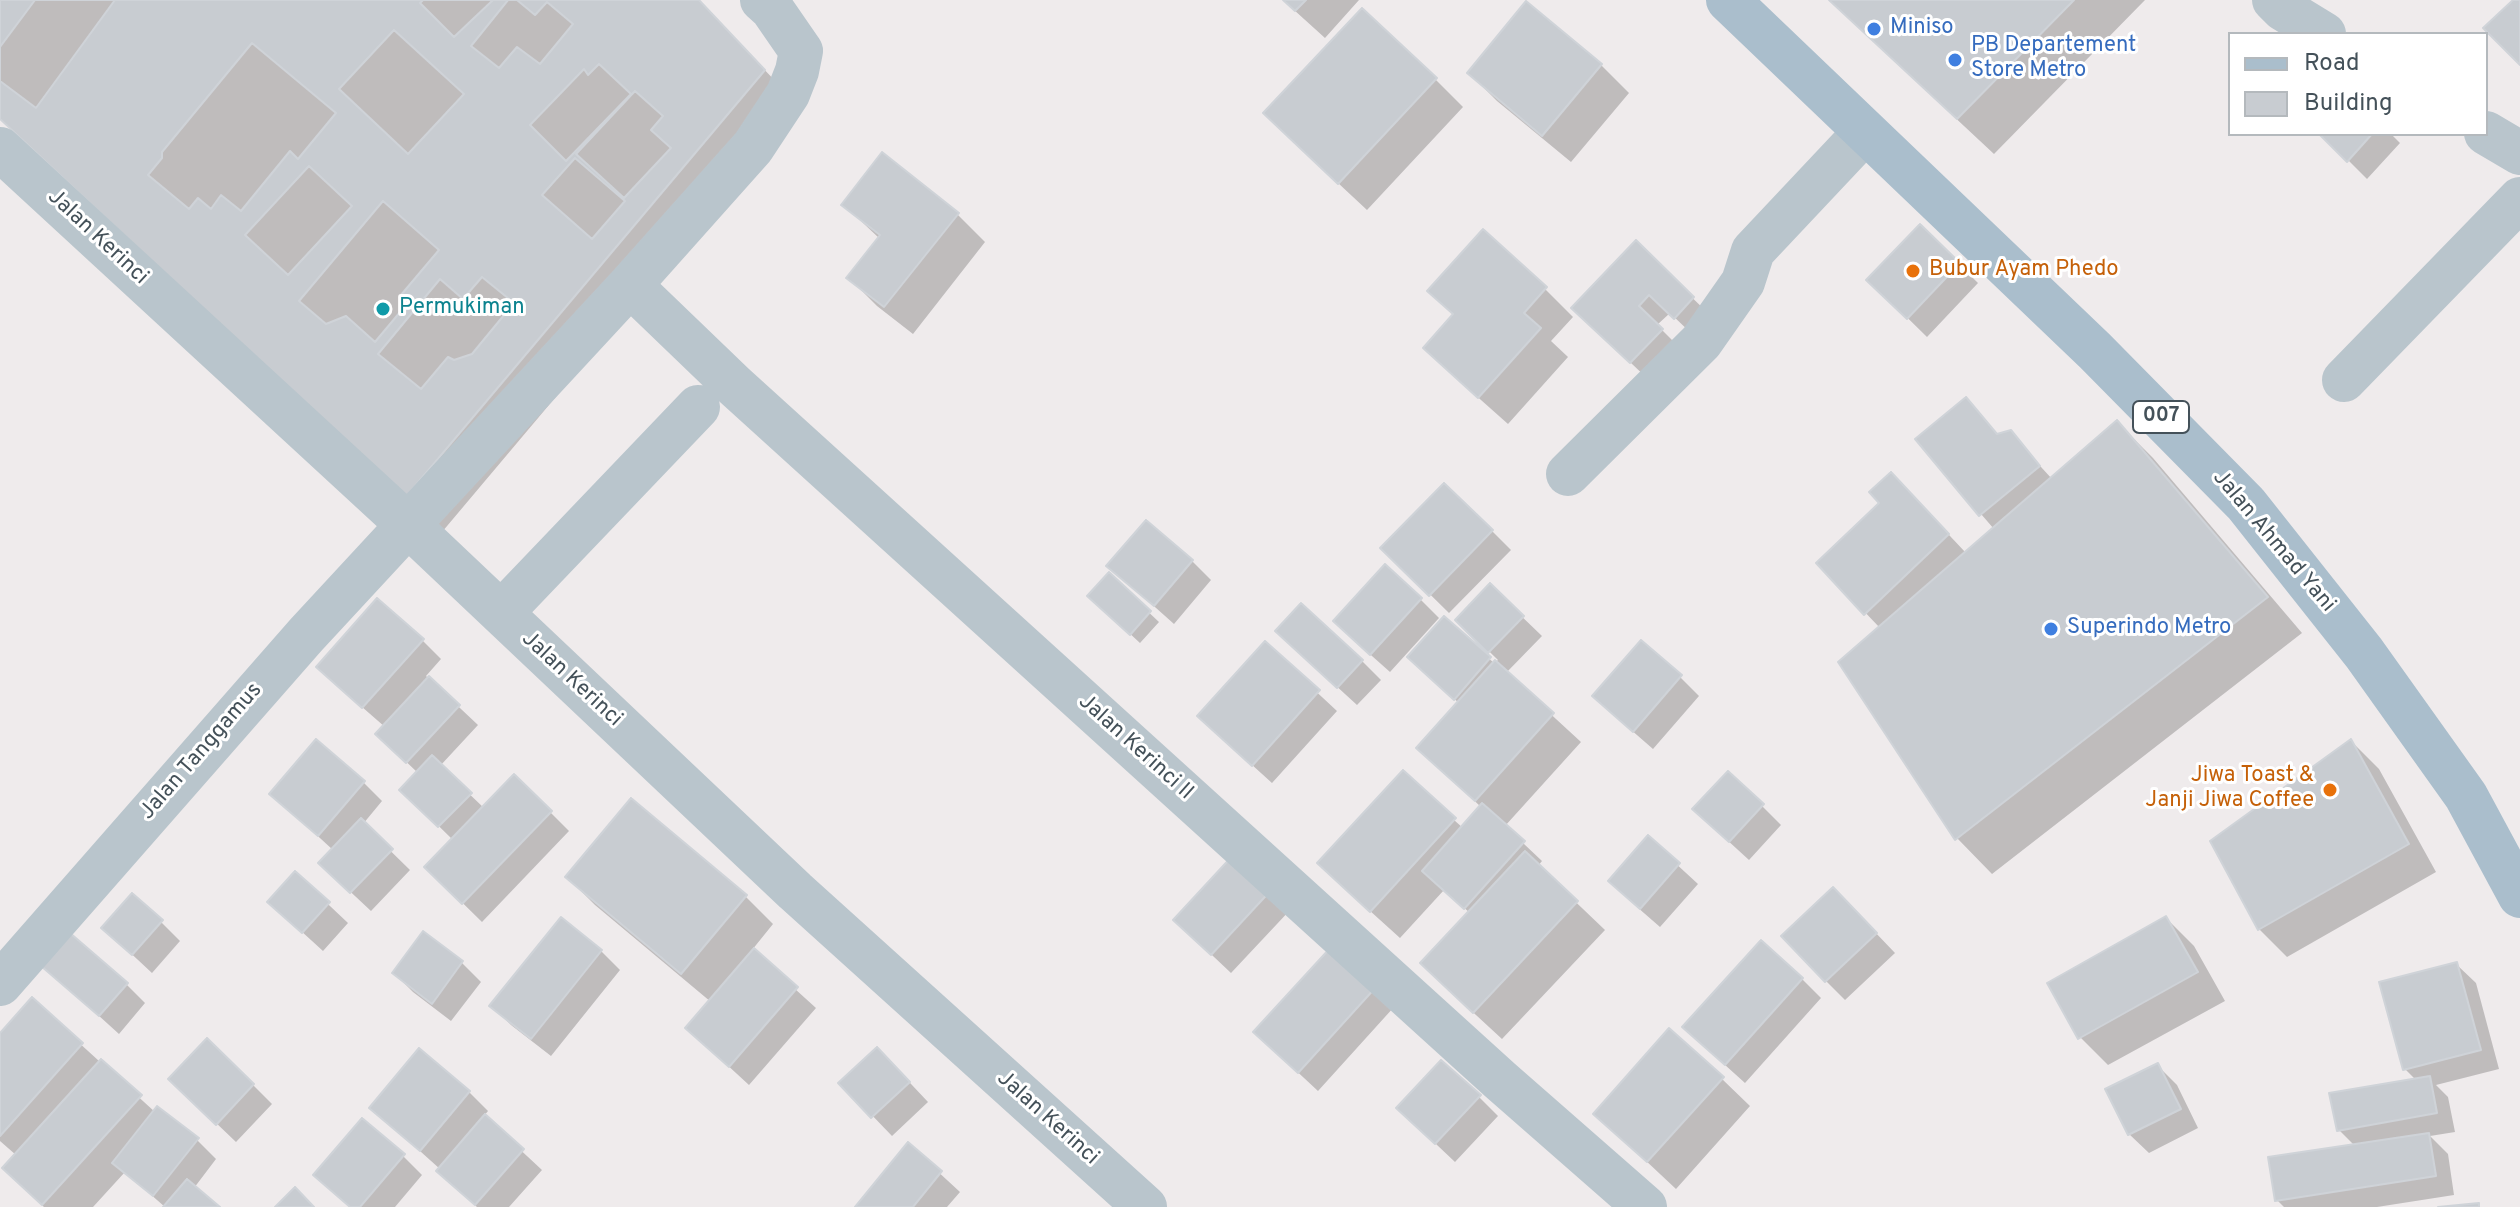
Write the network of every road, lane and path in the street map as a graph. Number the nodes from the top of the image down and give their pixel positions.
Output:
1 (762, 0) edge
2 (1728, 0) edge
3 (2274, 0) edge
4 (2321, 32) edge
5 (1865, 132) junction
6 (2488, 134) edge
7 (0, 149) edge
8 (2520, 153) edge
9 (2520, 199) edge
10 (630, 285) junction
11 (2344, 380) dead end
12 (698, 407) dead end
13 (1568, 474) dead end
14 (407, 524) junction
15 (501, 613) junction
16 (2520, 896) edge
17 (0, 984) edge
18 (1145, 1207) edge
19 (1645, 1207) edge

1 - 10 street, Jalan Tanggamus
2 - 5 main road, Jalan Ahmad Yani / 007
3 - 4 street
5 - 13 street
5 - 16 main road, Jalan Ahmad Yani / 007
6 - 8 street
7 - 14 street, Jalan Kerinci
9 - 11 street
10 - 14 street, Jalan Tanggamus
10 - 19 street, Jalan Kerinci II
12 - 15 street
14 - 15 street, Jalan Kerinci
14 - 17 street, Jalan Tanggamus
15 - 18 street, Jalan Kerinci

